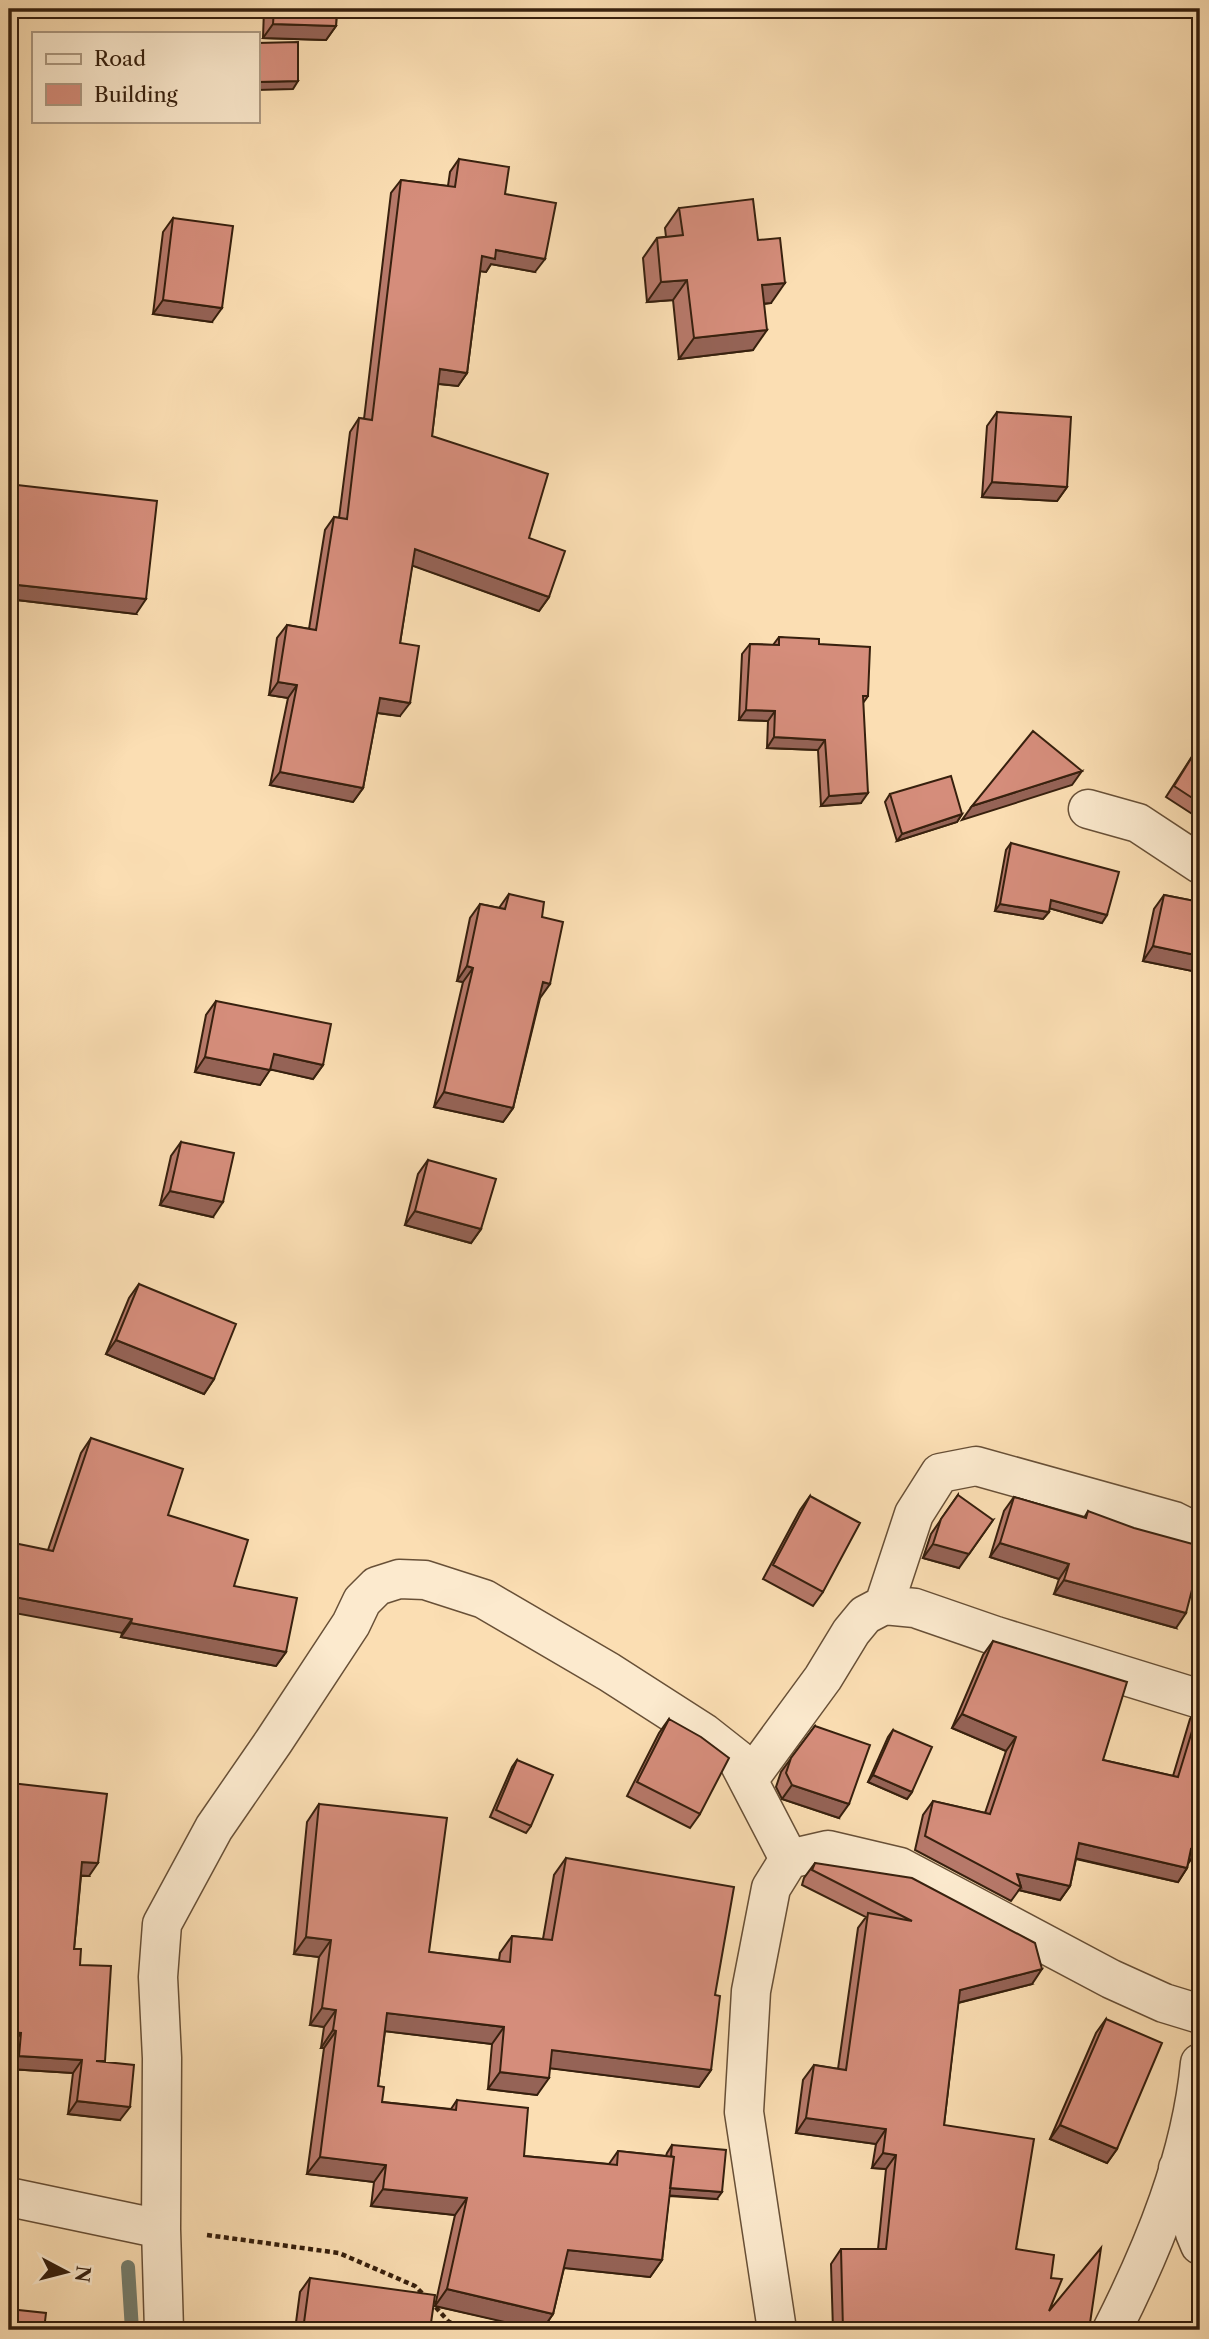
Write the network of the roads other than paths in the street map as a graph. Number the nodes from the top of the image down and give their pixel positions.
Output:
1 (1088, 809) dead end
2 (1200, 864) edge
3 (1200, 1534) edge
4 (884, 1605) junction
5 (1200, 1699) edge
6 (749, 1779) junction
7 (789, 1859) junction
8 (1200, 2014) edge
9 (1200, 2063) edge
10 (1178, 2168) junction
11 (9, 2197) edge
12 (161, 2229) junction
13 (1200, 2245) edge
14 (164, 2330) edge
15 (777, 2330) edge
16 (1112, 2330) edge

1 - 2 street
3 - 4 street
4 - 5 street
4 - 6 street
6 - 7 street
6 - 12 street
7 - 8 street
7 - 15 street
9 - 10 street
10 - 13 street
10 - 16 street
11 - 12 street
12 - 14 street

